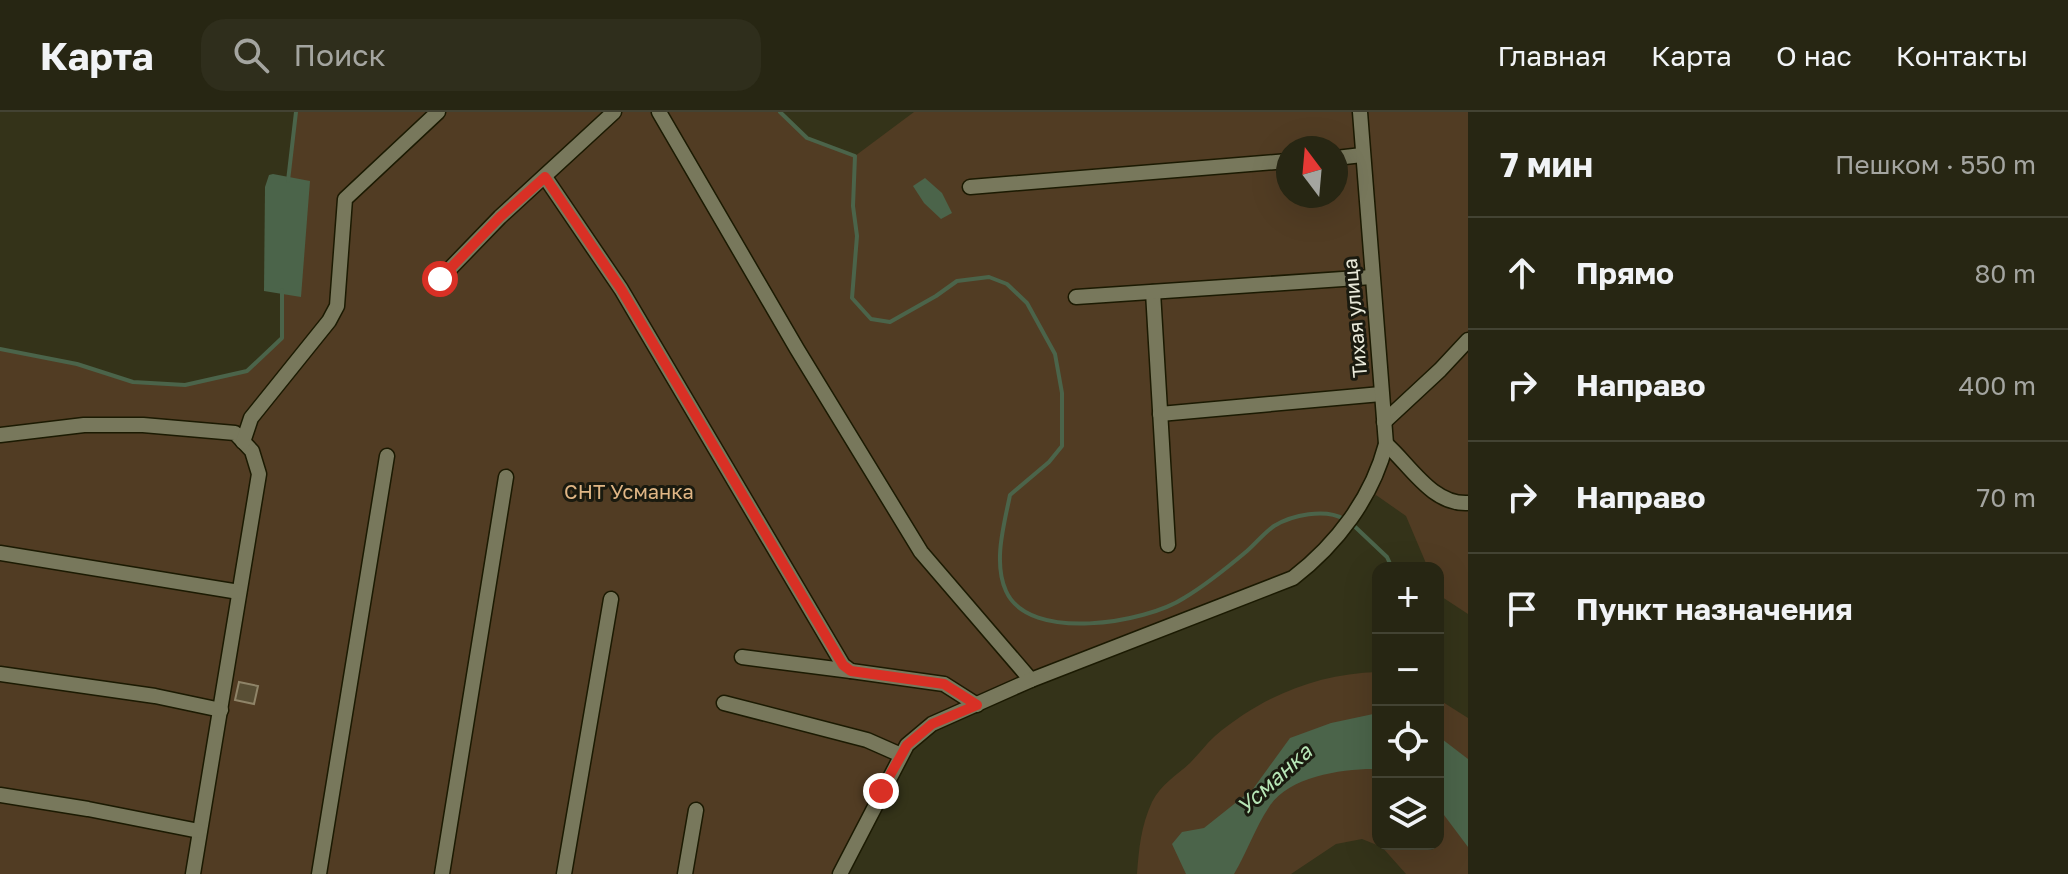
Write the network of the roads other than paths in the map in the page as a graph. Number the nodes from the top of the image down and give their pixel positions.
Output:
1 (438, 112) edge
2 (614, 112) edge
3 (659, 112) edge
4 (1360, 112) edge
5 (1362, 155) junction
6 (1348, 157) edge
7 (1276, 162) edge
8 (545, 177) junction
9 (970, 187) dead end
10 (1372, 277) junction
11 (440, 279) dead end
12 (1153, 292) junction
13 (1076, 297) dead end
14 (1468, 340) edge
15 (1381, 394) junction
16 (1160, 414) junction
17 (1384, 422) junction
18 (0, 435) edge
19 (243, 442) junction
20 (1386, 444) junction
21 (387, 456) dead end
22 (506, 477) dead end
23 (1468, 503) edge
24 (1168, 545) dead end
25 (0, 553) edge
26 (239, 592) junction
27 (611, 599) dead end
28 (742, 657) dead end
29 (851, 671) junction
30 (0, 674) edge
31 (1031, 680) junction
32 (724, 703) dead end
33 (977, 705) junction
34 (221, 710) junction
35 (901, 755) junction
36 (0, 795) edge
37 (696, 810) dead end
38 (199, 831) junction
39 (193, 874) edge
40 (319, 874) edge
41 (442, 874) edge
42 (564, 874) edge
43 (685, 874) edge
44 (840, 874) edge

1 - 19 street
2 - 8 street
3 - 31 street
4 - 5 street, Тихая улица
5 - 6 street
5 - 10 street, Тихая улица
7 - 9 street
8 - 11 street
8 - 29 street
10 - 12 street
10 - 15 street, Тихая улица
12 - 13 street
12 - 16 street
14 - 17 street
15 - 16 street
15 - 17 street, Тихая улица
16 - 24 street
17 - 20 street, Тихая улица
18 - 19 street
19 - 26 street
20 - 23 street
20 - 31 street, Тихая улица
21 - 40 street
22 - 41 street
25 - 26 street
26 - 34 street
27 - 42 street
28 - 29 street
29 - 33 street
30 - 34 street
31 - 33 street, Тихая улица
32 - 35 street
33 - 35 street, Тихая улица
34 - 38 street
35 - 44 street, Тихая улица
36 - 38 street
37 - 43 street
38 - 39 street

